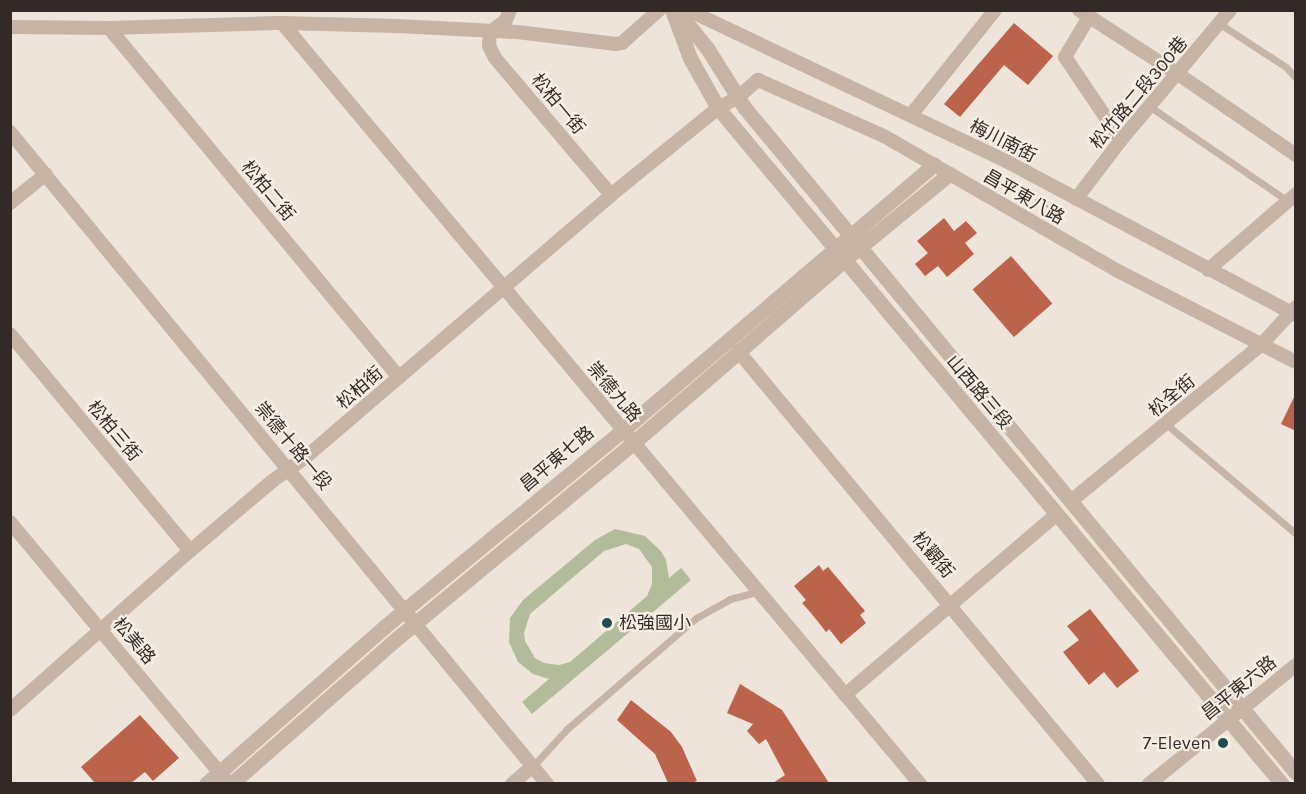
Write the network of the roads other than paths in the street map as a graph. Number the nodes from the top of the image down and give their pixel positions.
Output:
1 (510, 10) edge
2 (659, 10) edge
3 (672, 10) edge
4 (676, 10) edge
5 (688, 10) edge
6 (995, 10) edge
7 (1230, 10) edge
8 (1084, 14) edge
9 (282, 23) junction
10 (1220, 24) junction
11 (10, 27) edge
12 (109, 28) junction
13 (490, 32) junction
14 (1178, 74) junction
15 (1296, 78) edge
16 (737, 98) junction
17 (1149, 106) junction
18 (718, 108) junction
19 (910, 115) junction
20 (10, 132) edge
21 (1121, 140) junction
22 (1296, 155) edge
23 (933, 164) junction
24 (46, 174) junction
25 (949, 174) junction
26 (611, 195) junction
27 (1292, 198) edge
28 (1076, 199) junction
29 (10, 203) edge
30 (849, 235) junction
31 (861, 248) junction
32 (839, 254) junction
33 (1208, 270) junction
34 (504, 289) junction
35 (1294, 311) edge
36 (10, 334) edge
37 (1260, 346) junction
38 (738, 351) junction
39 (1296, 362) edge
40 (399, 377) junction
41 (1166, 424) junction
42 (623, 430) junction
43 (633, 443) junction
44 (289, 470) junction
45 (1071, 501) junction
46 (1056, 515) junction
47 (10, 522) edge
48 (1296, 534) edge
49 (190, 551) junction
50 (757, 592) junction
51 (951, 606) junction
52 (407, 611) junction
53 (417, 623) junction
54 (101, 630) junction
55 (1296, 665) edge
56 (845, 695) junction
57 (10, 710) edge
58 (1242, 710) junction
59 (1229, 720) junction
60 (533, 766) junction
61 (1296, 773) edge
62 (227, 780) edge
63 (206, 783) edge
64 (512, 783) edge
65 (547, 783) edge
66 (920, 783) edge
67 (1098, 783) edge
68 (1149, 783) edge
69 (1282, 783) edge

1 - 13 street
2 - 13 street
3 - 18 street, 山西路三段
4 - 16 street, 山西路三段
5 - 19 street, 梅川南街
6 - 19 street
7 - 10 street, 松竹路二段300巷
8 - 14 street
8 - 21 street
9 - 12 street
9 - 13 street
9 - 34 street, 崇德九路
10 - 14 street, 松竹路二段300巷
10 - 15 lane
11 - 12 street
12 - 40 street, 松柏二街
13 - 26 street, 松柏一街
14 - 17 street, 松竹路二段300巷
14 - 22 street
16 - 18 street, 松柏街
16 - 23 street, 昌平東八路
16 - 30 street, 山西路三段
17 - 21 street, 松竹路二段300巷
17 - 27 lane
18 - 26 street, 松柏街
18 - 32 street, 山西路三段
19 - 28 street, 梅川南街
20 - 24 street, 崇德十路一段
21 - 28 street, 松竹路二段300巷
23 - 25 street, 昌平東八路
23 - 30 street, 昌平東七路
24 - 29 street
24 - 44 street, 崇德十路一段
25 - 31 street, 昌平東七路
25 - 37 street, 昌平東八路
26 - 34 street, 松柏街
27 - 33 street
28 - 33 street, 梅川南街
30 - 31 street, 山西路三段
30 - 32 street, 昌平東七路
31 - 32 street, 昌平東七路
31 - 45 street, 山西路三段
32 - 38 street, 昌平東七路
32 - 42 street, 昌平東七路
32 - 46 street, 山西路三段
33 - 35 street, 梅川南街
34 - 40 street, 松柏街
34 - 42 street, 崇德九路
35 - 37 street, 松全街
36 - 49 street, 松柏三街
37 - 39 street, 昌平東八路
37 - 41 street, 松全街
38 - 43 street, 昌平東七路
38 - 51 street, 松觀街
40 - 44 street, 松柏街
41 - 45 street, 松全街
41 - 48 lane
42 - 43 street, 崇德九路
42 - 52 street, 昌平東七路
43 - 50 street, 崇德九路
43 - 53 street, 昌平東七路
44 - 49 street, 松柏街
44 - 52 street, 崇德十路一段
45 - 58 street, 山西路三段
46 - 51 street
46 - 59 street, 山西路三段
47 - 54 street, 松美路
49 - 54 street, 松柏街
50 - 56 street, 崇德九路
50 - 60 lane
51 - 56 street
51 - 67 street, 松觀街
52 - 53 street, 崇德十路一段
52 - 62 street, 昌平東七路
53 - 60 street, 崇德十路一段
53 - 62 street, 昌平東七路
54 - 57 street, 松柏街
54 - 62 street, 松美路
55 - 58 street, 昌平東六路
56 - 66 street, 崇德九路
58 - 59 street, 昌平東六路
58 - 61 street, 山西路三段
59 - 68 street, 昌平東六路
59 - 69 street, 山西路三段
60 - 64 street
60 - 65 street, 崇德十路一段
62 - 63 street, 昌平東七路

